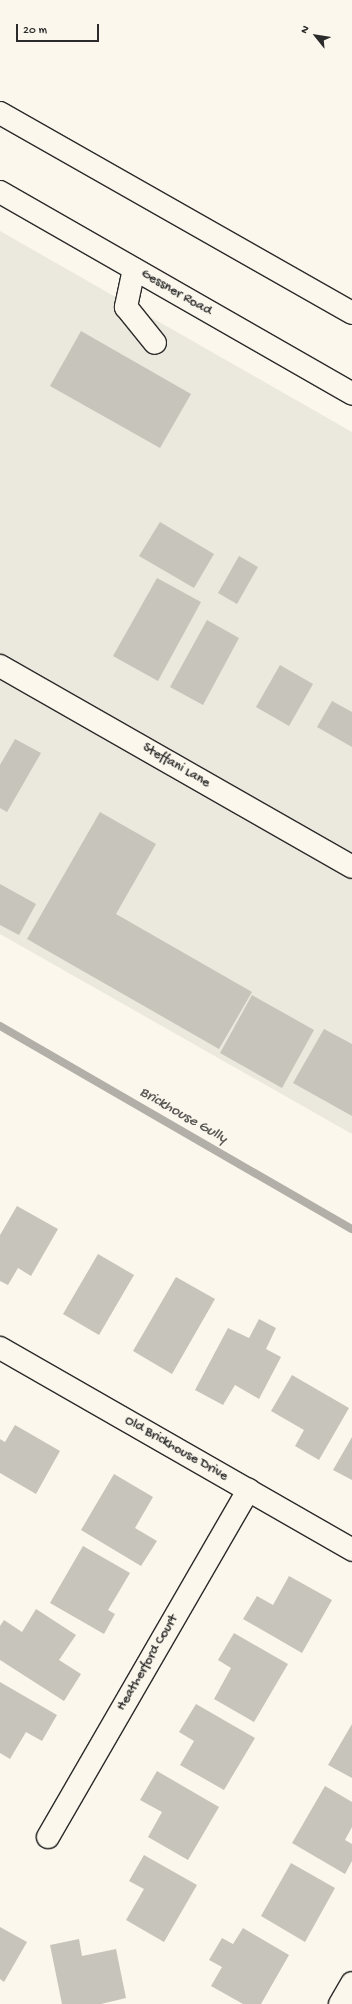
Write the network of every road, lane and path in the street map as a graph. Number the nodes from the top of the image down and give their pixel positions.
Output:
1 (0, 113) edge
2 (2, 197) edge
3 (134, 269) junction
4 (352, 313) edge
5 (155, 343) dead end
6 (352, 394) edge
7 (0, 666) edge
8 (352, 867) edge
9 (0, 1348) edge
10 (248, 1490) junction
11 (352, 1550) edge
12 (48, 1837) dead end
13 (352, 1983) edge
14 (340, 2004) edge

1 - 4 street
2 - 3 street, Gessner Road
3 - 5 street
3 - 6 street, Gessner Road
7 - 8 street, Steffani Lane
9 - 10 street, Old Brickhouse Drive
10 - 11 street, Old Brickhouse Drive
10 - 12 street, Heatherford Court
13 - 14 street

